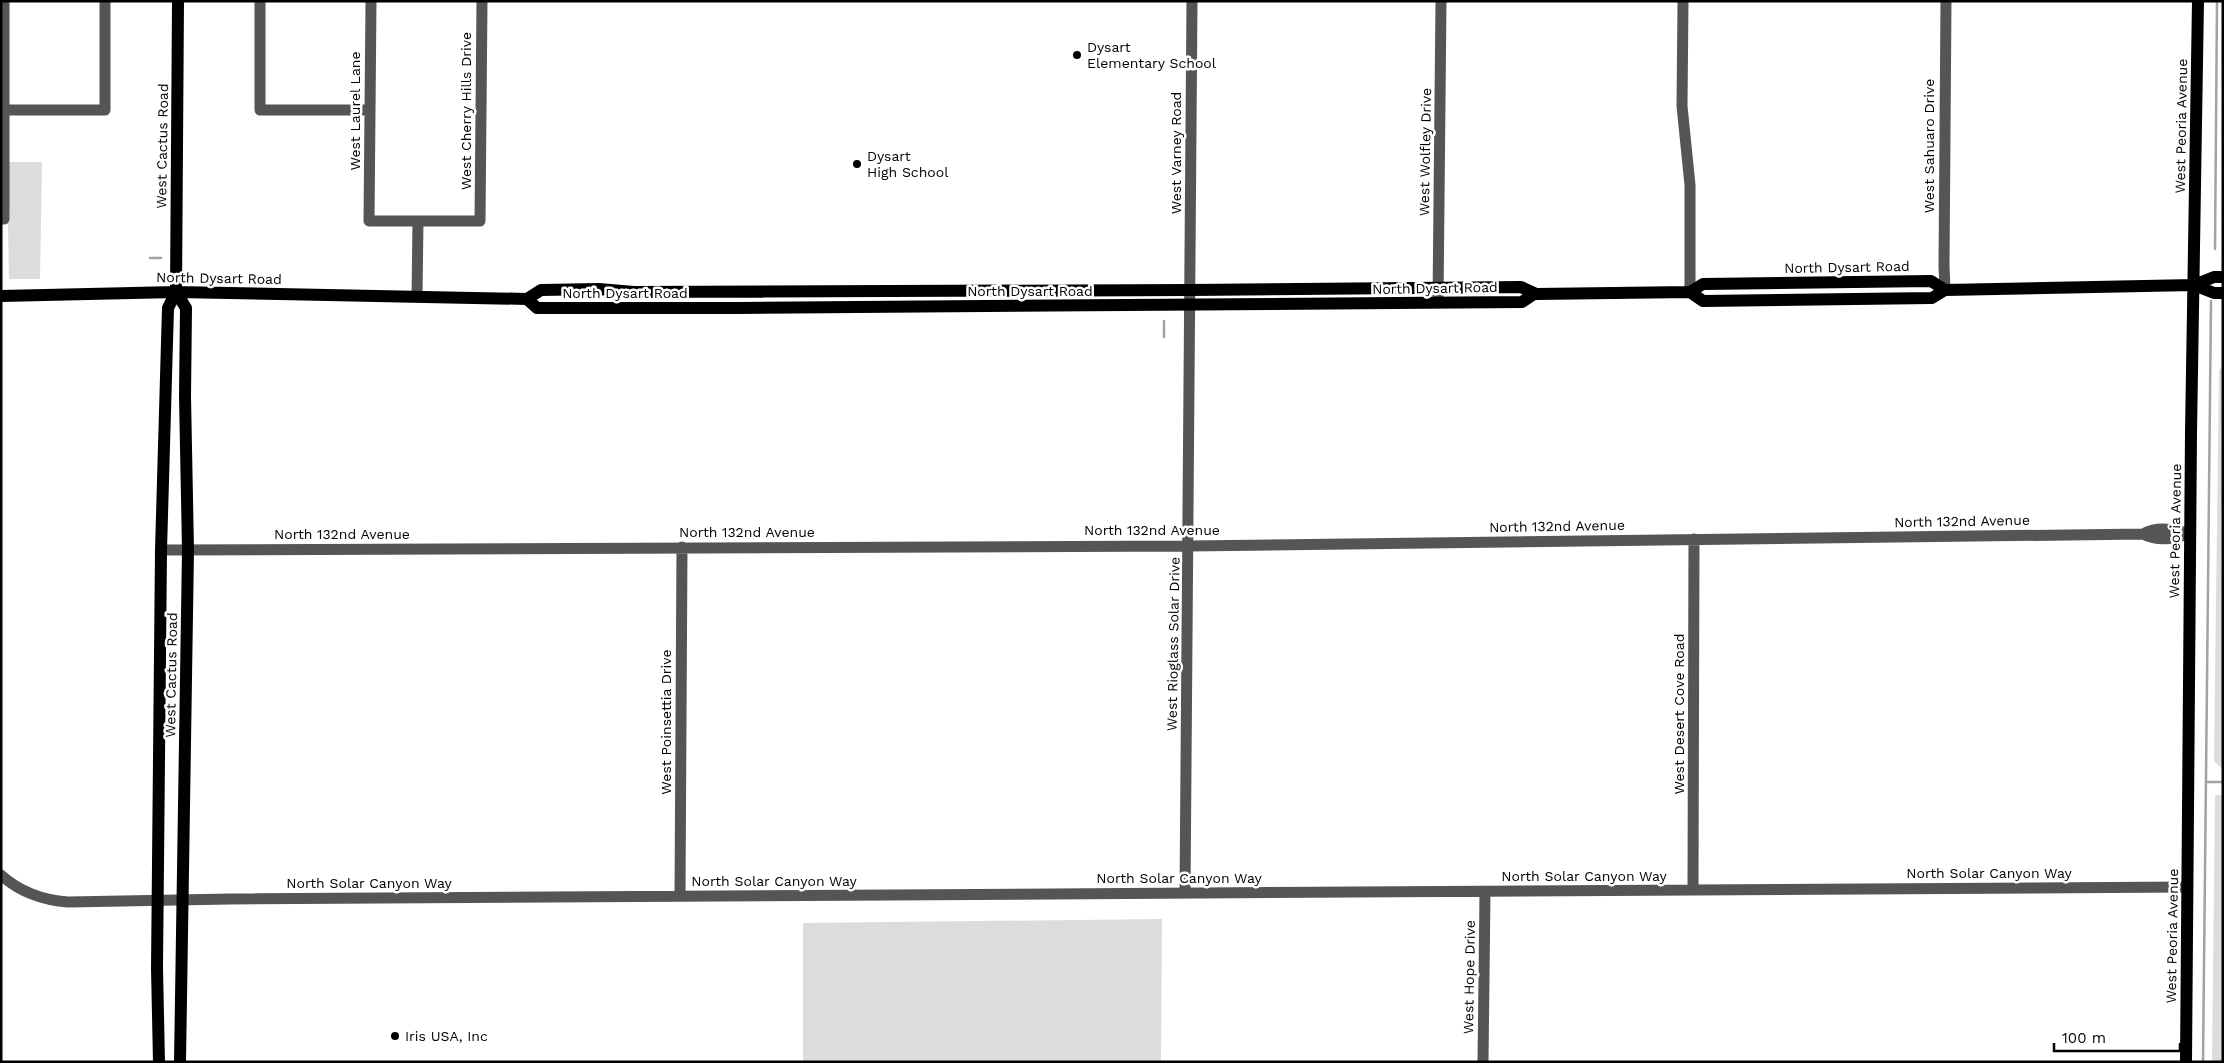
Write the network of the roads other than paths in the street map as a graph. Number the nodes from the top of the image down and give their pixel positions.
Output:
1 (4, 1) edge
2 (105, 1) edge
3 (178, 1) edge
4 (260, 1) edge
5 (371, 1) edge
6 (482, 1) edge
7 (1192, 1) edge
8 (1441, 1) edge
9 (1683, 1) edge
10 (1946, 1) edge
11 (2198, 1) edge
12 (3, 110) junction
13 (370, 110) junction
14 (2, 219) edge
15 (418, 221) junction
16 (2223, 277) edge
17 (2194, 286) junction
18 (1438, 288) junction
19 (541, 290) junction
20 (1190, 290) junction
21 (1945, 290) junction
22 (176, 292) junction
23 (1690, 292) junction
24 (2223, 292) edge
25 (1534, 294) junction
26 (1, 296) edge
27 (418, 296) junction
28 (526, 299) junction
29 (1438, 302) junction
30 (1190, 305) junction
31 (586, 308) junction
32 (2190, 534) junction
33 (1694, 539) junction
34 (1188, 546) junction
35 (682, 548) junction
36 (161, 550) junction
37 (188, 550) junction
38 (1, 875) edge
39 (2188, 887) junction
40 (1692, 890) junction
41 (1485, 892) junction
42 (1185, 893) junction
43 (680, 896) junction
44 (170, 901) junction
45 (159, 1062) edge
46 (180, 1062) edge
47 (1483, 1062) edge
48 (2186, 1062) edge

1 - 12 street
2 - 12 street
3 - 22 main road, West Cactus Road
4 - 13 street
5 - 13 street, West Laurel Lane
6 - 15 street, West Cherry Hills Drive
7 - 20 street, West Varney Road
8 - 18 street, West Wolfley Drive
9 - 23 street
10 - 21 street, West Sahuaro Drive
11 - 17 main road, West Peoria Avenue
12 - 14 street
13 - 15 street, West Laurel Lane
15 - 27 street
16 - 17 main road, North Dysart Road
17 - 21 main road, North Dysart Road
17 - 24 main road, North Dysart Road
17 - 32 main road, West Peoria Avenue
18 - 20 main road, North Dysart Road
18 - 25 main road, North Dysart Road
18 - 29 street, West Wolfley Drive
19 - 20 main road, North Dysart Road
19 - 28 main road, North Dysart Road
19 - 31 main road
20 - 30 street, West Varney Road
21 - 23 main road, North Dysart Road
22 - 26 main road, North Dysart Road
22 - 27 main road, North Dysart Road
22 - 36 main road, West Cactus Road
22 - 37 main road, West Cactus Road
23 - 25 main road, North Dysart Road
25 - 29 main road, North Dysart Road
27 - 28 main road, North Dysart Road
28 - 31 main road, North Dysart Road
29 - 30 main road, North Dysart Road
30 - 31 main road, North Dysart Road
30 - 34 street, West Rioglass Solar Drive
32 - 33 street, North 132nd Avenue
32 - 39 main road, West Peoria Avenue
33 - 34 street, North 132nd Avenue
33 - 40 street, West Desert Cove Road
34 - 35 street, North 132nd Avenue
34 - 42 street, West Rioglass Solar Drive
35 - 37 street, North 132nd Avenue
35 - 43 street, West Poinsettia Drive
36 - 37 street, North 132nd Avenue
36 - 44 main road, West Cactus Road
37 - 44 main road, West Cactus Road
38 - 44 street, North Solar Canyon Way
39 - 40 street, North Solar Canyon Way
39 - 48 main road, West Peoria Avenue
40 - 41 street, North Solar Canyon Way
41 - 42 street, North Solar Canyon Way
41 - 47 street, West Hope Drive
42 - 43 street, North Solar Canyon Way
43 - 44 street, North Solar Canyon Way
44 - 45 main road, West Cactus Road
44 - 46 main road, West Cactus Road

